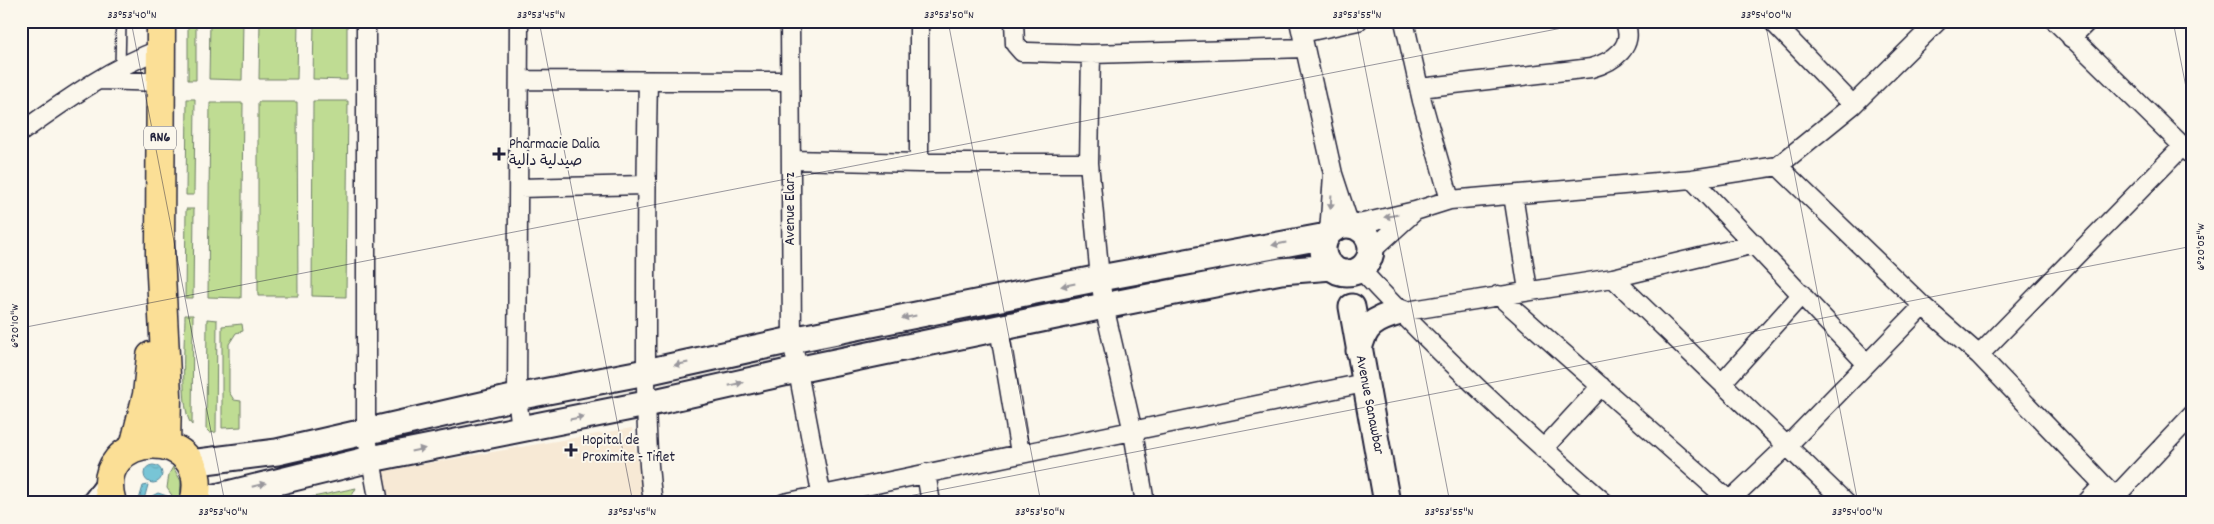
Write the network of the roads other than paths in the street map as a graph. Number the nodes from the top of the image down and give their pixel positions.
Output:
1 (121, 21) edge
2 (161, 21) edge
3 (366, 21) edge
4 (519, 21) edge
5 (790, 21) edge
6 (919, 21) edge
7 (1014, 21) edge
8 (1358, 21) edge
9 (1404, 21) edge
10 (1624, 21) edge
11 (1772, 21) edge
12 (1938, 21) edge
13 (2055, 21) edge
14 (2088, 21) edge
15 (1302, 34) edge
16 (2071, 38) junction
17 (161, 49) junction
18 (1091, 54) junction
19 (120, 74) junction
20 (519, 80) junction
21 (648, 81) junction
22 (789, 81) junction
23 (160, 82) junction
24 (1420, 88) junction
25 (1853, 105) junction
26 (21, 132) edge
27 (2188, 151) edge
28 (791, 160) junction
29 (919, 163) junction
30 (1089, 163) junction
31 (1778, 166) junction
32 (1692, 179) junction
33 (646, 185) junction
34 (519, 188) junction
35 (1513, 195) junction
36 (1450, 200) junction
37 (1414, 211) junction
38 (1335, 232) junction
39 (1755, 244) junction
40 (1351, 266) junction
41 (1100, 278) junction
42 (1613, 278) junction
43 (1528, 290) junction
44 (1802, 294) junction
45 (1498, 295) junction
46 (1104, 306) junction
47 (1923, 306) junction
48 (1400, 312) junction
49 (999, 328) junction
50 (792, 340) junction
51 (1359, 351) junction
52 (1979, 355) junction
53 (1866, 363) junction
54 (797, 370) junction
55 (646, 372) junction
56 (1364, 383) junction
57 (1722, 383) junction
58 (1601, 386) junction
59 (157, 396) junction
60 (517, 397) junction
61 (646, 404) junction
62 (2193, 414) edge
63 (521, 429) junction
64 (1133, 432) junction
65 (366, 433) junction
66 (166, 445) junction
67 (1787, 446) junction
68 (134, 447) junction
69 (1543, 449) junction
70 (1020, 453) junction
71 (371, 459) junction
72 (190, 463) junction
73 (926, 473) junction
74 (2113, 495) edge
75 (105, 497) edge
76 (822, 499) edge
77 (195, 502) edge
78 (1729, 502) edge
79 (379, 503) edge
80 (653, 503) edge
81 (784, 503) edge
82 (931, 503) edge
83 (1145, 503) edge
84 (1387, 503) edge
85 (1605, 503) edge
86 (1846, 503) edge
87 (2086, 503) edge

1 - 19 lane
2 - 17 main road, RN6
3 - 65 street
4 - 20 street
5 - 22 street, Avenue Elarz
6 - 29 street
7 - 18 street
8 - 15 street
9 - 24 street
10 - 24 street
11 - 25 street
12 - 25 street
13 - 16 street
14 - 16 street
15 - 18 street
15 - 38 street
16 - 27 street
17 - 19 street
17 - 23 main road, RN6
18 - 30 street
19 - 23 street
19 - 26 street
20 - 21 street
20 - 34 street
21 - 22 street
21 - 33 street
22 - 28 street, Avenue Elarz
23 - 59 main road, RN6
24 - 36 street
25 - 31 street
27 - 52 street
28 - 29 street
28 - 50 street, Avenue Elarz
29 - 30 street
30 - 41 street
31 - 32 street
31 - 47 street
32 - 35 street
32 - 39 street
33 - 34 street
33 - 55 street
34 - 60 street
35 - 36 street
35 - 43 street
36 - 37 street
37 -> 38 street
37 - 40 street
38 - 40 street
38 - 40 street
38 -> 41 street
39 - 42 street
39 - 44 street
40 - 46 street
40 - 48 street
40 - 51 street, Avenue Sanawbar
41 - 46 street
41 -> 50 street
42 - 43 street
42 - 57 street
43 - 45 street
44 - 53 street
44 - 57 street
45 - 48 street
45 - 58 street
46 - 49 street
46 - 64 street
47 - 52 street
47 - 53 street
48 - 51 street
48 - 69 street
49 - 54 street
49 - 70 street
50 - 54 street, Avenue Elarz
50 -> 55 street
51 - 56 street, Avenue Sanawbar
52 - 74 street
53 - 67 street
61 -> 54 street
54 - 76 street, Avenue Elarz
55 - 60 street
55 - 61 street
56 - 64 street
56 - 84 street, Avenue Sanawbar
57 - 67 street
58 - 69 street
58 - 78 street
59 - 66 main road, RN6
59 - 68 main road, RN6
60 - 63 street
60 - 65 street
63 -> 61 street
61 - 80 street
62 - 74 street
71 -> 63 street
64 - 70 street
64 - 83 street
65 - 71 street
65 - 72 street
66 - 68 main road
66 - 72 main road
67 - 78 street
67 - 86 street
68 - 75 main road
69 - 85 street
70 - 73 street
77 -> 71 street
71 - 79 street
72 - 77 main road
73 - 76 street
73 - 82 street
74 - 87 street
76 - 81 street

